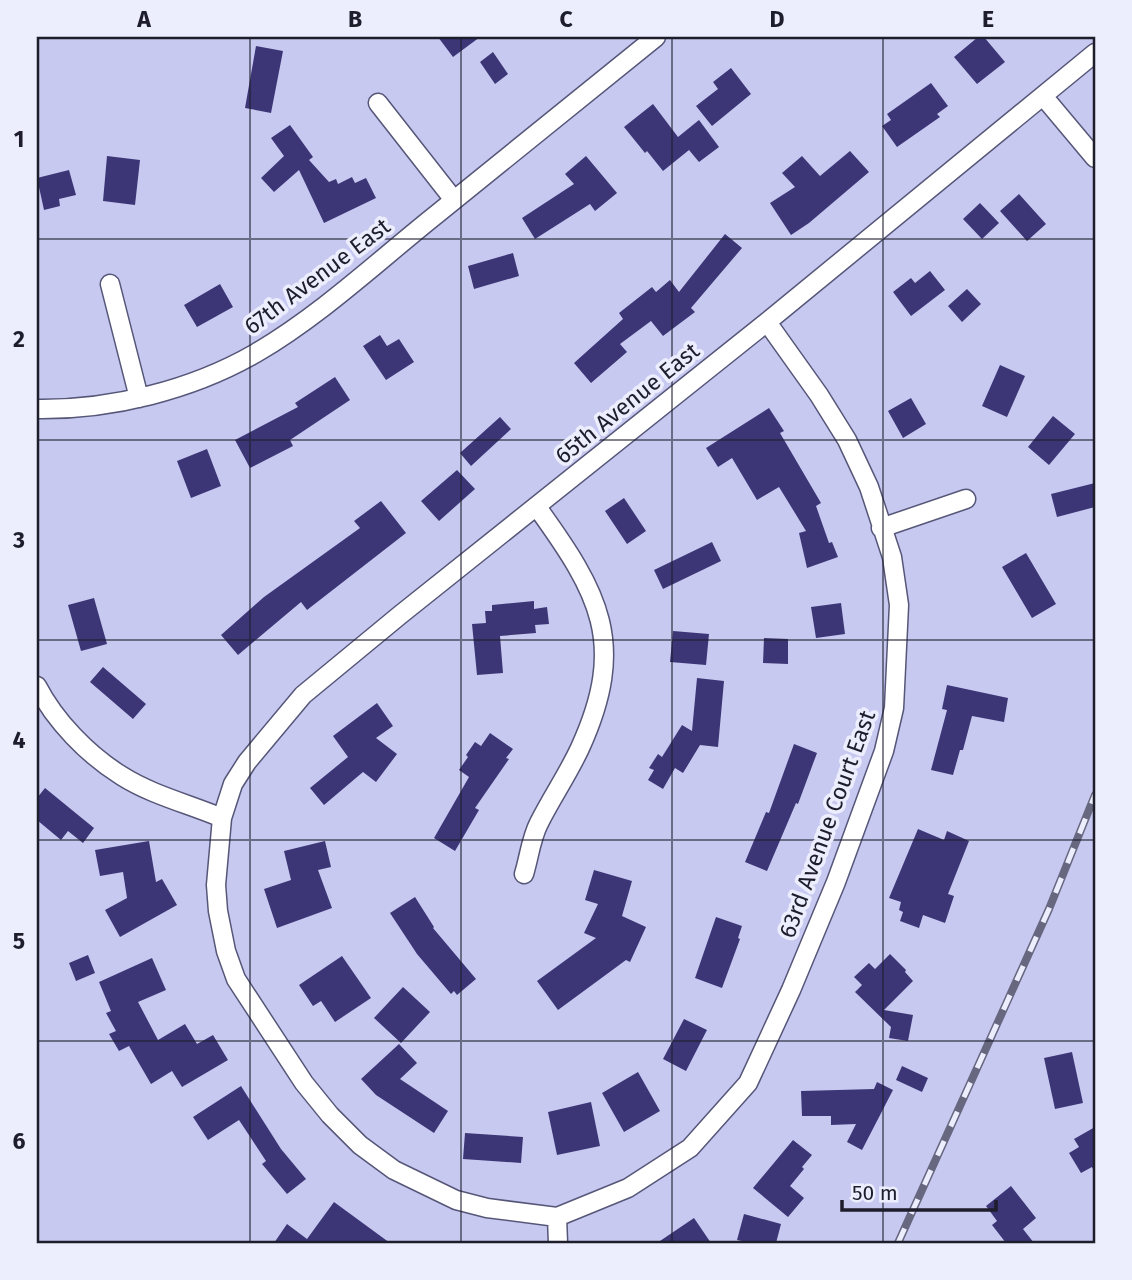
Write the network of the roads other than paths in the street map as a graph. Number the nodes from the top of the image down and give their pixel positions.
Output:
1 (656, 37) edge
2 (1095, 53) edge
3 (1043, 96) junction
4 (378, 103) dead end
5 (1095, 158) edge
6 (454, 200) junction
7 (110, 284) dead end
8 (767, 322) junction
9 (139, 398) junction
10 (37, 409) edge
11 (966, 499) dead end
12 (537, 507) junction
13 (881, 528) junction
14 (37, 686) edge
15 (222, 818) junction
16 (524, 874) dead end
17 (557, 1217) junction
18 (558, 1243) edge

1 - 6 street, 67th Avenue East
2 - 3 street, 65th Avenue East
3 - 5 street
3 - 8 street, 65th Avenue East
4 - 6 street
6 - 9 street, 67th Avenue East
7 - 9 street
8 - 12 street, 65th Avenue East
8 - 13 street, 63rd Avenue Court East
9 - 10 street, 67th Avenue East
11 - 13 street
12 - 15 street, 65th Avenue East
12 - 16 street
13 - 17 street, 63rd Avenue Court East
14 - 15 street
15 - 17 street, 65th Avenue East
17 - 18 street

